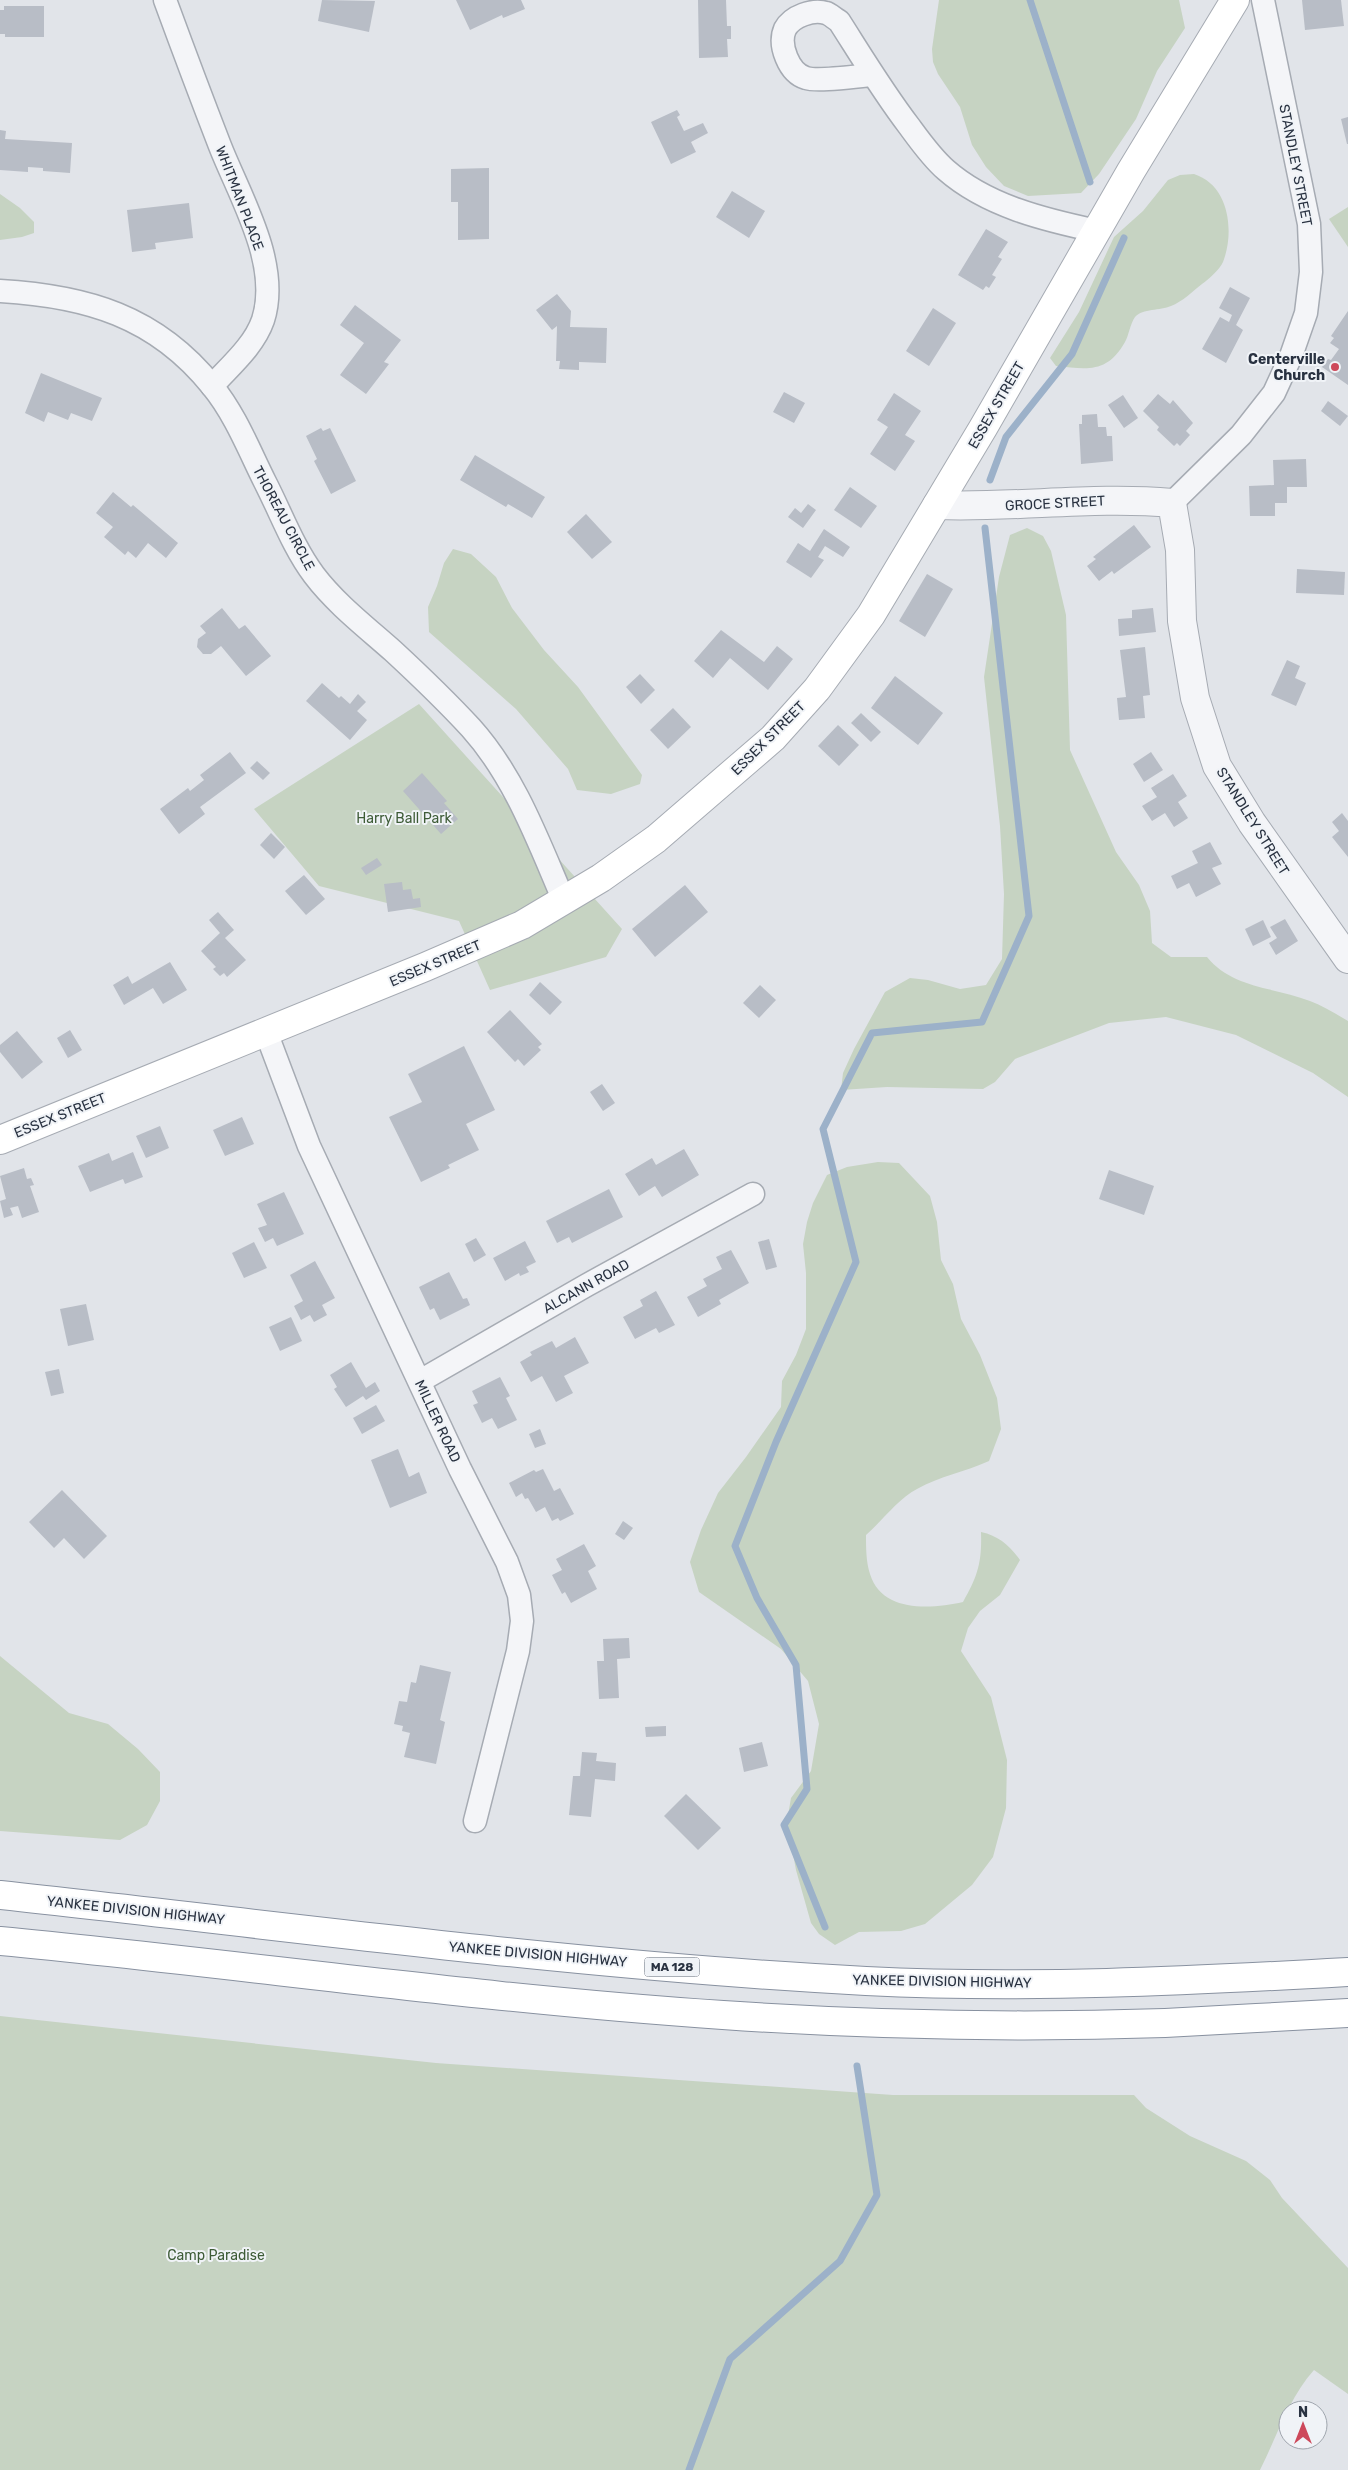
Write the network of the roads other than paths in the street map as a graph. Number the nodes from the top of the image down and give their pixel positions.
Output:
1 (165, 0) edge
2 (1235, 0) edge
3 (1263, 0) edge
4 (872, 76) dead end
5 (1097, 231) junction
6 (0, 291) edge
7 (212, 386) junction
8 (1172, 504) junction
9 (937, 505) junction
10 (564, 901) junction
11 (1348, 959) edge
12 (266, 1032) junction
13 (0, 1140) edge
14 (753, 1194) dead end
15 (420, 1381) junction
16 (475, 1822) dead end
17 (0, 1895) edge
18 (0, 1941) edge
19 (1348, 1972) edge
20 (1348, 2013) edge

1 - 7 street, WHITMAN PLACE
2 - 5 main road, ESSEX STREET
3 - 8 street, STANDLEY STREET
4 - 5 street
5 - 9 main road, ESSEX STREET
6 - 7 street, THOREAU CIRCLE
7 - 10 street, THOREAU CIRCLE
8 - 9 street, GROCE STREET
8 - 11 street, STANDLEY STREET
9 - 10 main road, ESSEX STREET
10 - 12 main road, ESSEX STREET
12 - 13 main road, ESSEX STREET
12 - 15 street, MILLER ROAD
14 - 15 street, ALCANN ROAD
15 - 16 street, MILLER ROAD
17 - 19 main road, YANKEE DIVISION HIGHWAY / MA 128
18 - 20 main road

